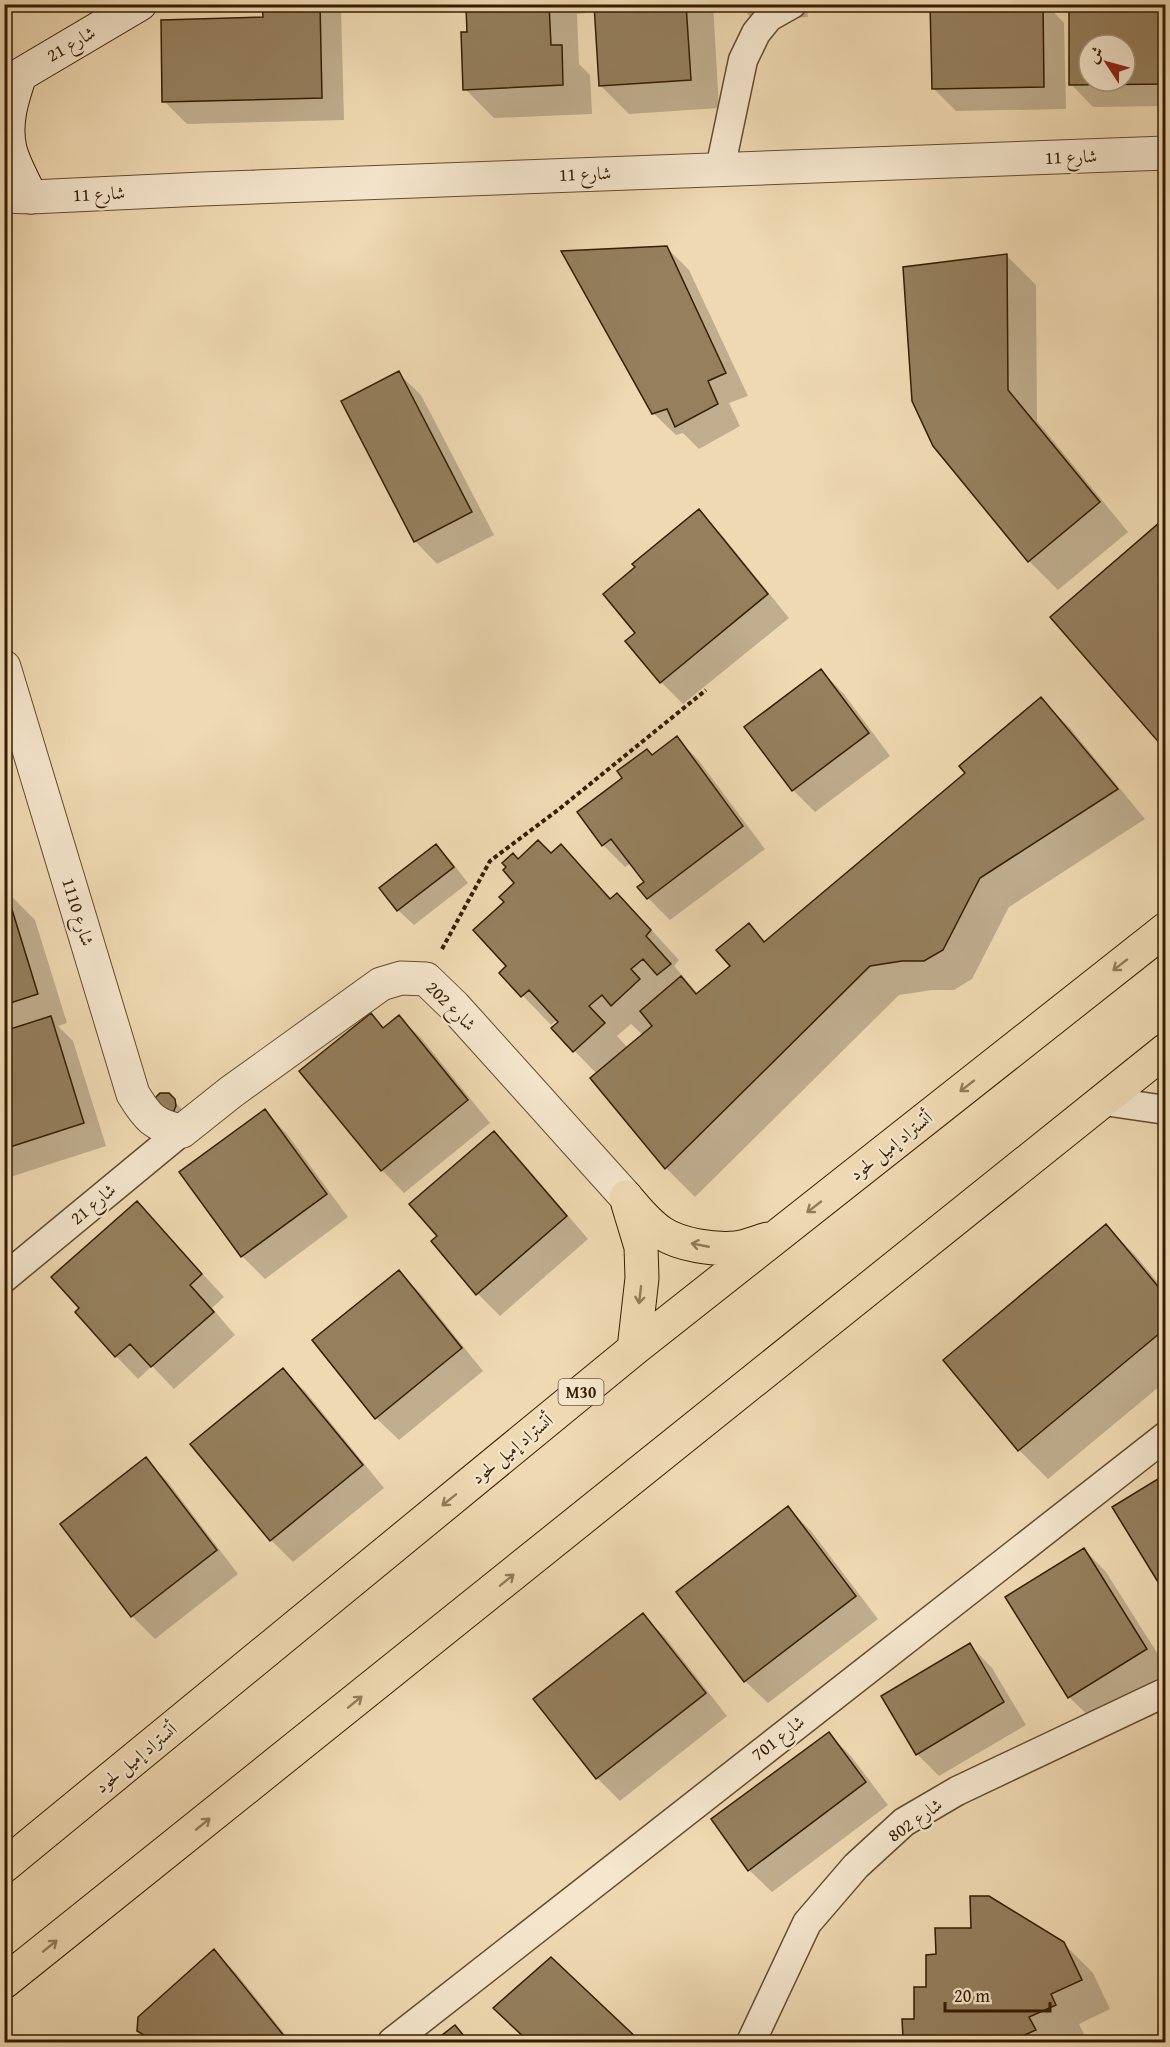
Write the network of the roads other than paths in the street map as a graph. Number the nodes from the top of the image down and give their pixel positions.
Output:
1 (140, 4) edge
2 (792, 4) edge
3 (12, 80) edge
4 (1166, 153) edge
5 (720, 169) junction
6 (18, 197) edge
7 (4, 667) edge
8 (1166, 928) edge
9 (1166, 1050) edge
10 (1104, 1101) junction
11 (1166, 1110) edge
12 (182, 1131) junction
13 (626, 1197) junction
14 (778, 1236) junction
15 (4, 1278) edge
16 (634, 1349) junction
17 (1166, 1436) edge
18 (1166, 1692) edge
19 (4, 1866) edge
20 (4, 1982) edge
21 (392, 2043) edge
22 (752, 2043) edge

1 - 3 street, شارع 21
2 - 5 street
3 - 6 street
4 - 5 street, شارع 11
5 - 6 street, شارع 11
7 - 12 street, شارع 1110
8 -> 14 highway, أتستراد إميل لحود / M30
9 - 10 highway
10 - 11 street
20 -> 10 highway
12 - 13 street, شارع 202
12 - 15 street, شارع 21
14 -> 13 highway
13 -> 16 highway
14 - 16 highway, أتستراد إميل لحود / M30
16 -> 19 highway, أتستراد إميل لحود / M30
17 - 21 street, شارع 701
18 - 22 street, شارع 802

